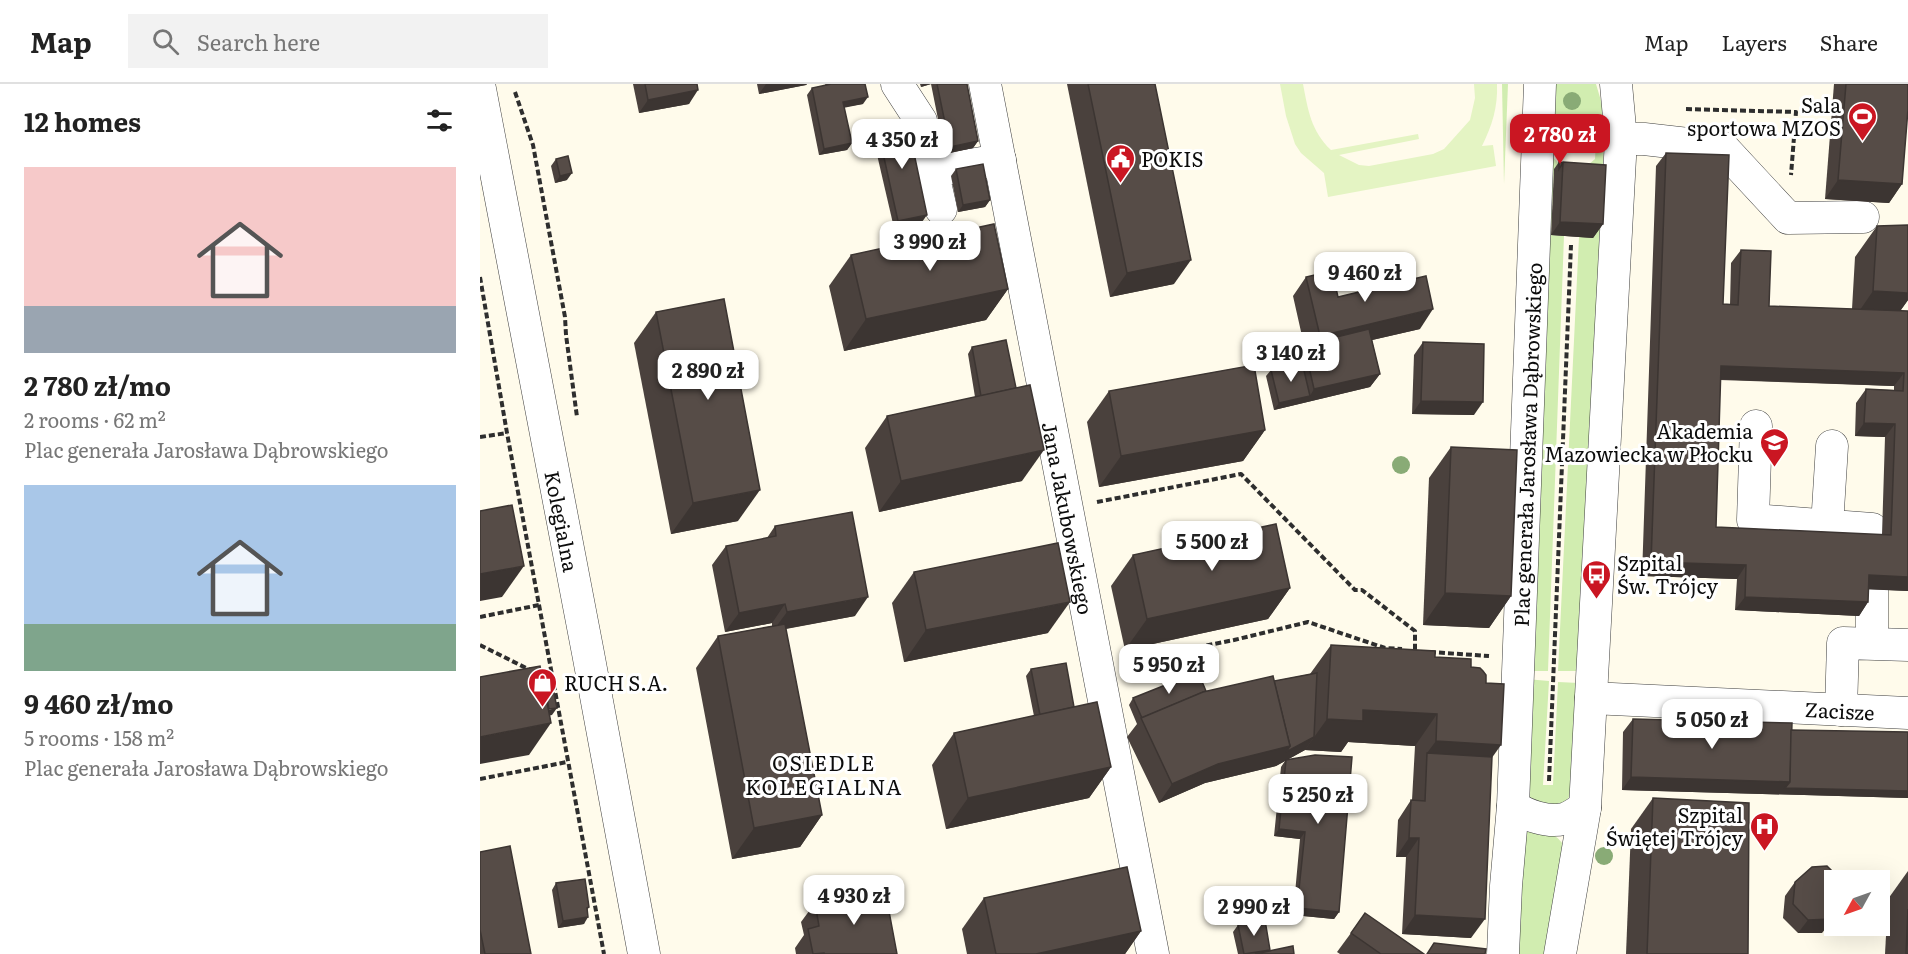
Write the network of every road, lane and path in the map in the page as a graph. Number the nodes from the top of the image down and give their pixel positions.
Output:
1 (513, 84) edge
2 (897, 84) edge
3 (985, 84) edge
4 (1540, 84) edge
5 (1616, 84) edge
6 (480, 89) edge
7 (1621, 139) junction
8 (1000, 160) junction
9 (933, 171) junction
10 (941, 209) dead end
11 (1863, 217) dead end
12 (1571, 245) dead end
13 (480, 277) edge
14 (578, 420) dead end
15 (1756, 426) dead end
16 (507, 433) junction
17 (480, 438) edge
18 (1832, 446) dead end
19 (1095, 503) dead end
20 (522, 514) junction
21 (511, 516) edge
22 (1827, 526) junction
23 (1872, 549) edge
24 (1872, 589) edge
25 (539, 606) junction
26 (480, 617) edge
27 (1872, 644) junction
28 (480, 645) edge
29 (1908, 645) edge
30 (1415, 651) junction
31 (1492, 656) dead end
32 (1122, 662) dead end
33 (532, 670) edge
34 (1517, 675) junction
35 (542, 676) edge
36 (1554, 676) junction
37 (552, 681) junction
38 (1592, 688) junction
39 (1841, 710) junction
40 (1908, 712) edge
41 (567, 762) junction
42 (480, 779) edge
43 (1549, 782) dead end
44 (1513, 806) junction
45 (1585, 808) junction
46 (604, 954) edge
47 (644, 954) edge
48 (1153, 954) edge
49 (1503, 954) edge
50 (1560, 954) edge

1 - 14 path
2 - 9 street
3 - 8 street, Jana Jakubowskiego
4 - 34 street, Plac generała Jarosława Dąbrowskiego
5 - 7 street
6 - 47 street, Kolegialna
7 - 11 street
7 - 38 street
8 - 9 street
8 - 48 street, Jana Jakubowskiego
9 - 10 street
12 - 36 path
13 - 16 path
15 - 22 street
16 - 17 path
16 - 20 path
18 - 22 street
19 - 30 path
20 - 21 path
20 - 25 path
22 - 23 street
24 - 27 street
25 - 26 path
25 - 37 path
27 - 29 street
27 - 39 street
28 - 33 path
30 - 31 path
30 - 32 path
34 - 36 path
34 - 44 street, Plac generała Jarosława Dąbrowskiego
35 - 37 path
36 - 38 path
36 - 43 path
37 - 41 path
38 - 39 street, Zacisze
38 - 45 street
39 - 40 street, Zacisze
41 - 42 path
41 - 46 path
44 - 45 street
44 - 49 street, Plac generała Jarosława Dąbrowskiego
45 - 50 street

